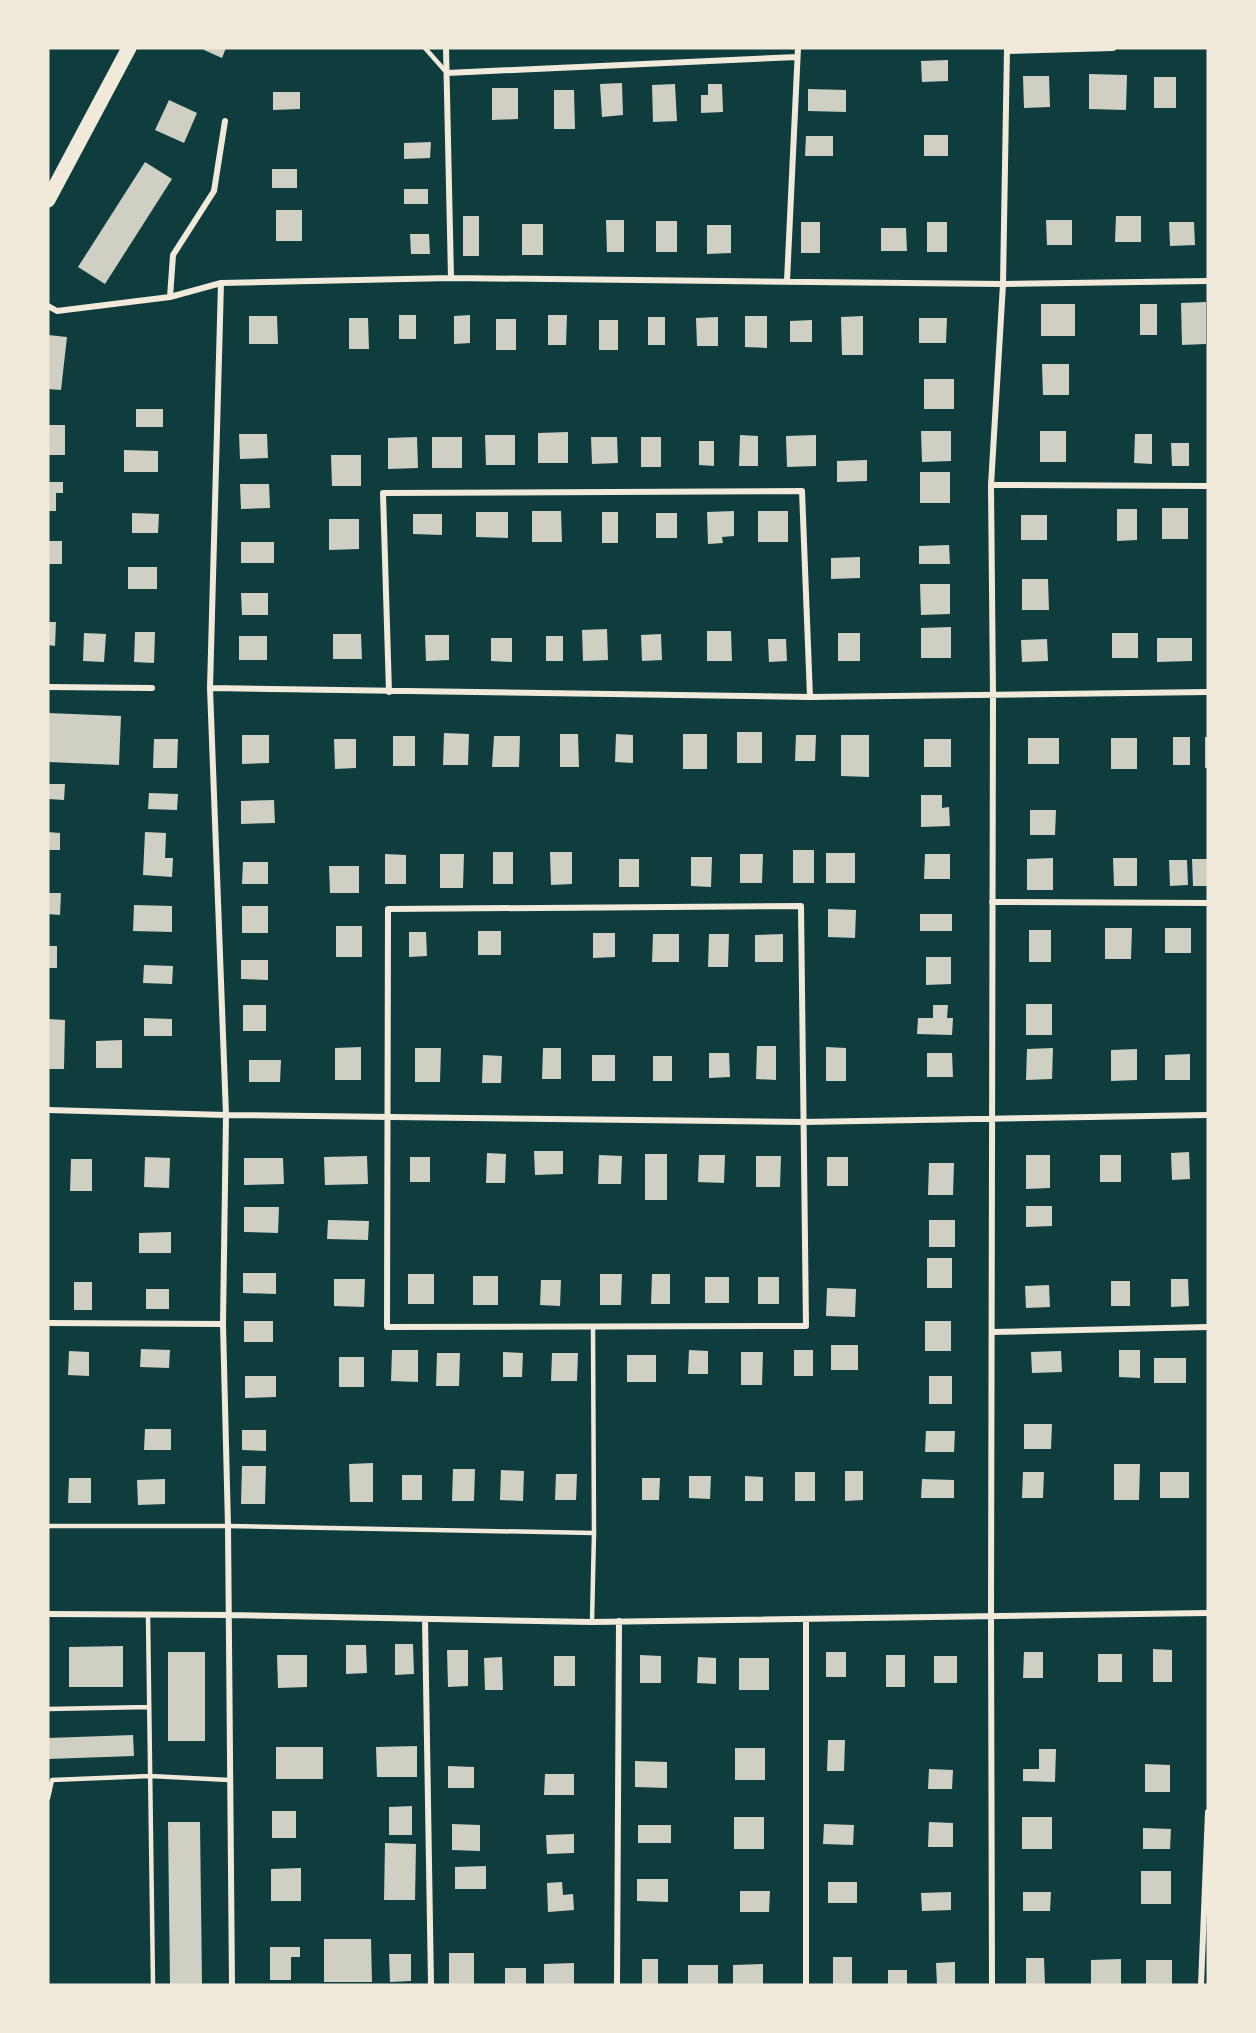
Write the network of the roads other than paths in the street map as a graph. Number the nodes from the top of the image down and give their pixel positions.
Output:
1 (129, 48) edge
2 (425, 48) edge
3 (446, 48) edge
4 (798, 48) edge
5 (1113, 48) edge
6 (1007, 50) edge
7 (797, 57) junction
8 (447, 73) junction
9 (225, 121) dead end
10 (48, 200) edge
11 (451, 278) junction
12 (788, 281) junction
13 (1208, 281) edge
14 (221, 283) junction
15 (1003, 284) junction
16 (170, 297) junction
17 (48, 306) edge
18 (991, 484) junction
19 (1208, 486) edge
20 (48, 687) edge
21 (152, 688) dead end
22 (210, 688) junction
23 (390, 692) junction
24 (1208, 692) edge
25 (993, 695) junction
26 (810, 696) junction
27 (992, 902) junction
28 (1208, 903) edge
29 (48, 1110) edge
30 (226, 1115) junction
31 (1208, 1115) edge
32 (388, 1116) junction
33 (991, 1119) junction
34 (803, 1122) junction
35 (48, 1323) edge
36 (223, 1324) junction
37 (1208, 1327) edge
38 (593, 1328) junction
39 (992, 1332) junction
40 (48, 1526) edge
41 (228, 1526) junction
42 (594, 1533) junction
43 (1208, 1613) edge
44 (48, 1614) edge
45 (148, 1615) junction
46 (229, 1615) junction
47 (991, 1616) junction
48 (425, 1619) junction
49 (806, 1619) junction
50 (619, 1621) junction
51 (592, 1622) junction
52 (149, 1707) junction
53 (48, 1709) edge
54 (150, 1776) junction
55 (229, 1780) junction
56 (48, 1798) edge
57 (1208, 1812) edge
58 (153, 1985) edge
59 (232, 1985) edge
60 (431, 1985) edge
61 (617, 1985) edge
62 (806, 1985) edge
63 (993, 1985) edge
64 (1201, 1985) edge

1 - 10 main road
2 - 8 lane
3 - 8 street
4 - 7 street
5 - 6 street
6 - 15 street
7 - 8 street
7 - 12 street
8 - 11 street
9 - 16 street
11 - 12 street
11 - 14 street
12 - 15 street
13 - 15 street
14 - 16 street
14 - 22 street
15 - 18 street
16 - 17 street
18 - 19 street
18 - 25 street
20 - 21 street
22 - 23 street
22 - 30 street
23 - 26 street
23 - 26 street
24 - 25 street
25 - 26 street
25 - 27 street
27 - 28 street
27 - 33 street
29 - 30 street
30 - 32 street
30 - 36 street
31 - 33 street
32 - 34 street
32 - 34 street
32 - 38 street
33 - 34 street
33 - 39 street
34 - 38 street
35 - 36 street
36 - 41 street
37 - 39 street
38 - 42 lane
39 - 47 street
40 - 41 lane
41 - 42 lane
41 - 46 street
42 - 51 lane
43 - 47 street
44 - 45 street
45 - 46 street
45 - 52 lane
46 - 48 street
46 - 55 street
47 - 49 street
47 - 63 street
48 - 51 street
48 - 60 street
49 - 50 street
49 - 62 street
50 - 51 street
50 - 61 street
52 - 53 lane
52 - 54 lane
54 - 55 lane
54 - 56 lane
54 - 58 lane
55 - 59 street
57 - 64 street

